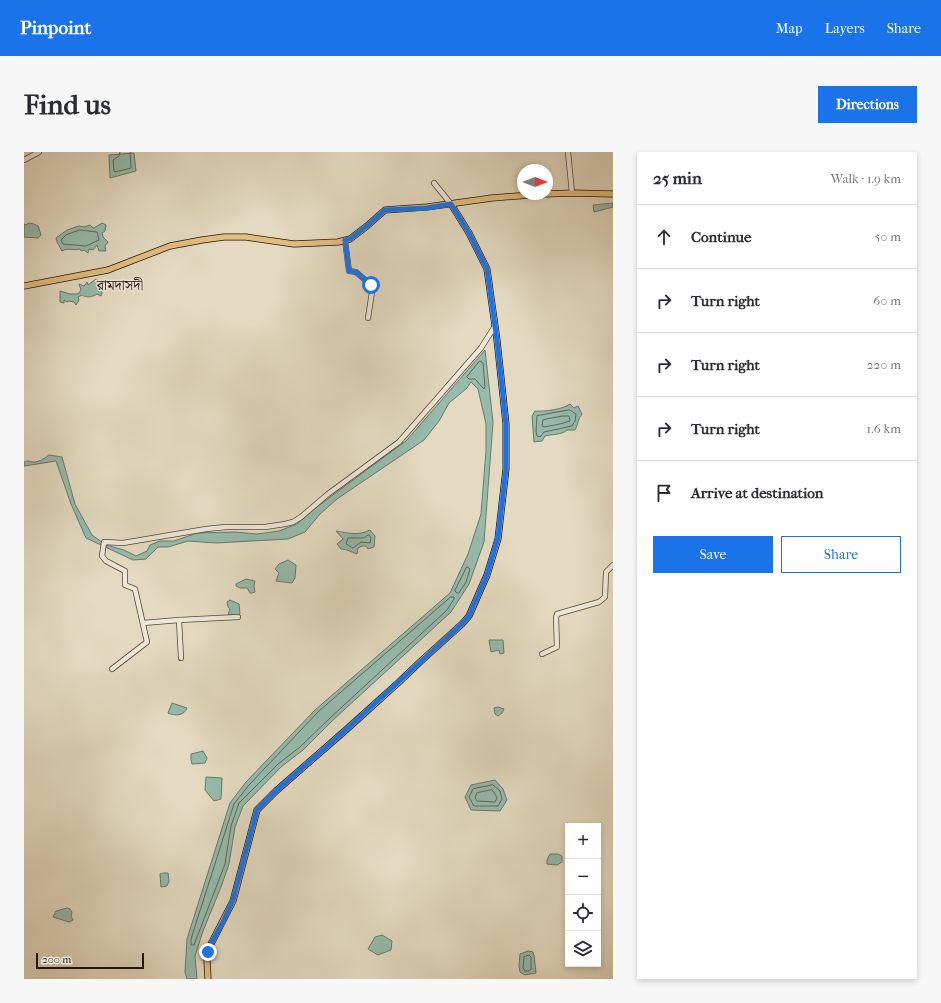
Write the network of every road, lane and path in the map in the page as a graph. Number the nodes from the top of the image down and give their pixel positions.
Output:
1 (39, 152) edge
2 (568, 152) edge
3 (24, 160) edge
4 (434, 183) dead end
5 (572, 193) junction
6 (553, 194) edge
7 (613, 194) edge
8 (517, 196) edge
9 (451, 204) junction
10 (345, 240) junction
11 (24, 286) edge
12 (368, 318) dead end
13 (495, 326) junction
14 (613, 565) edge
15 (238, 617) dead end
16 (179, 620) junction
17 (143, 623) junction
18 (542, 654) dead end
19 (181, 658) dead end
20 (112, 669) dead end
21 (208, 979) edge

1 - 3 street
2 - 5 street
4 - 9 street
5 - 6 main road
5 - 7 main road
8 - 9 main road
9 - 10 main road
9 - 13 main road
10 - 11 main road
10 - 12 street
13 - 17 street
13 - 21 main road
14 - 18 street
15 - 16 street
16 - 17 street
16 - 19 street
17 - 20 street

